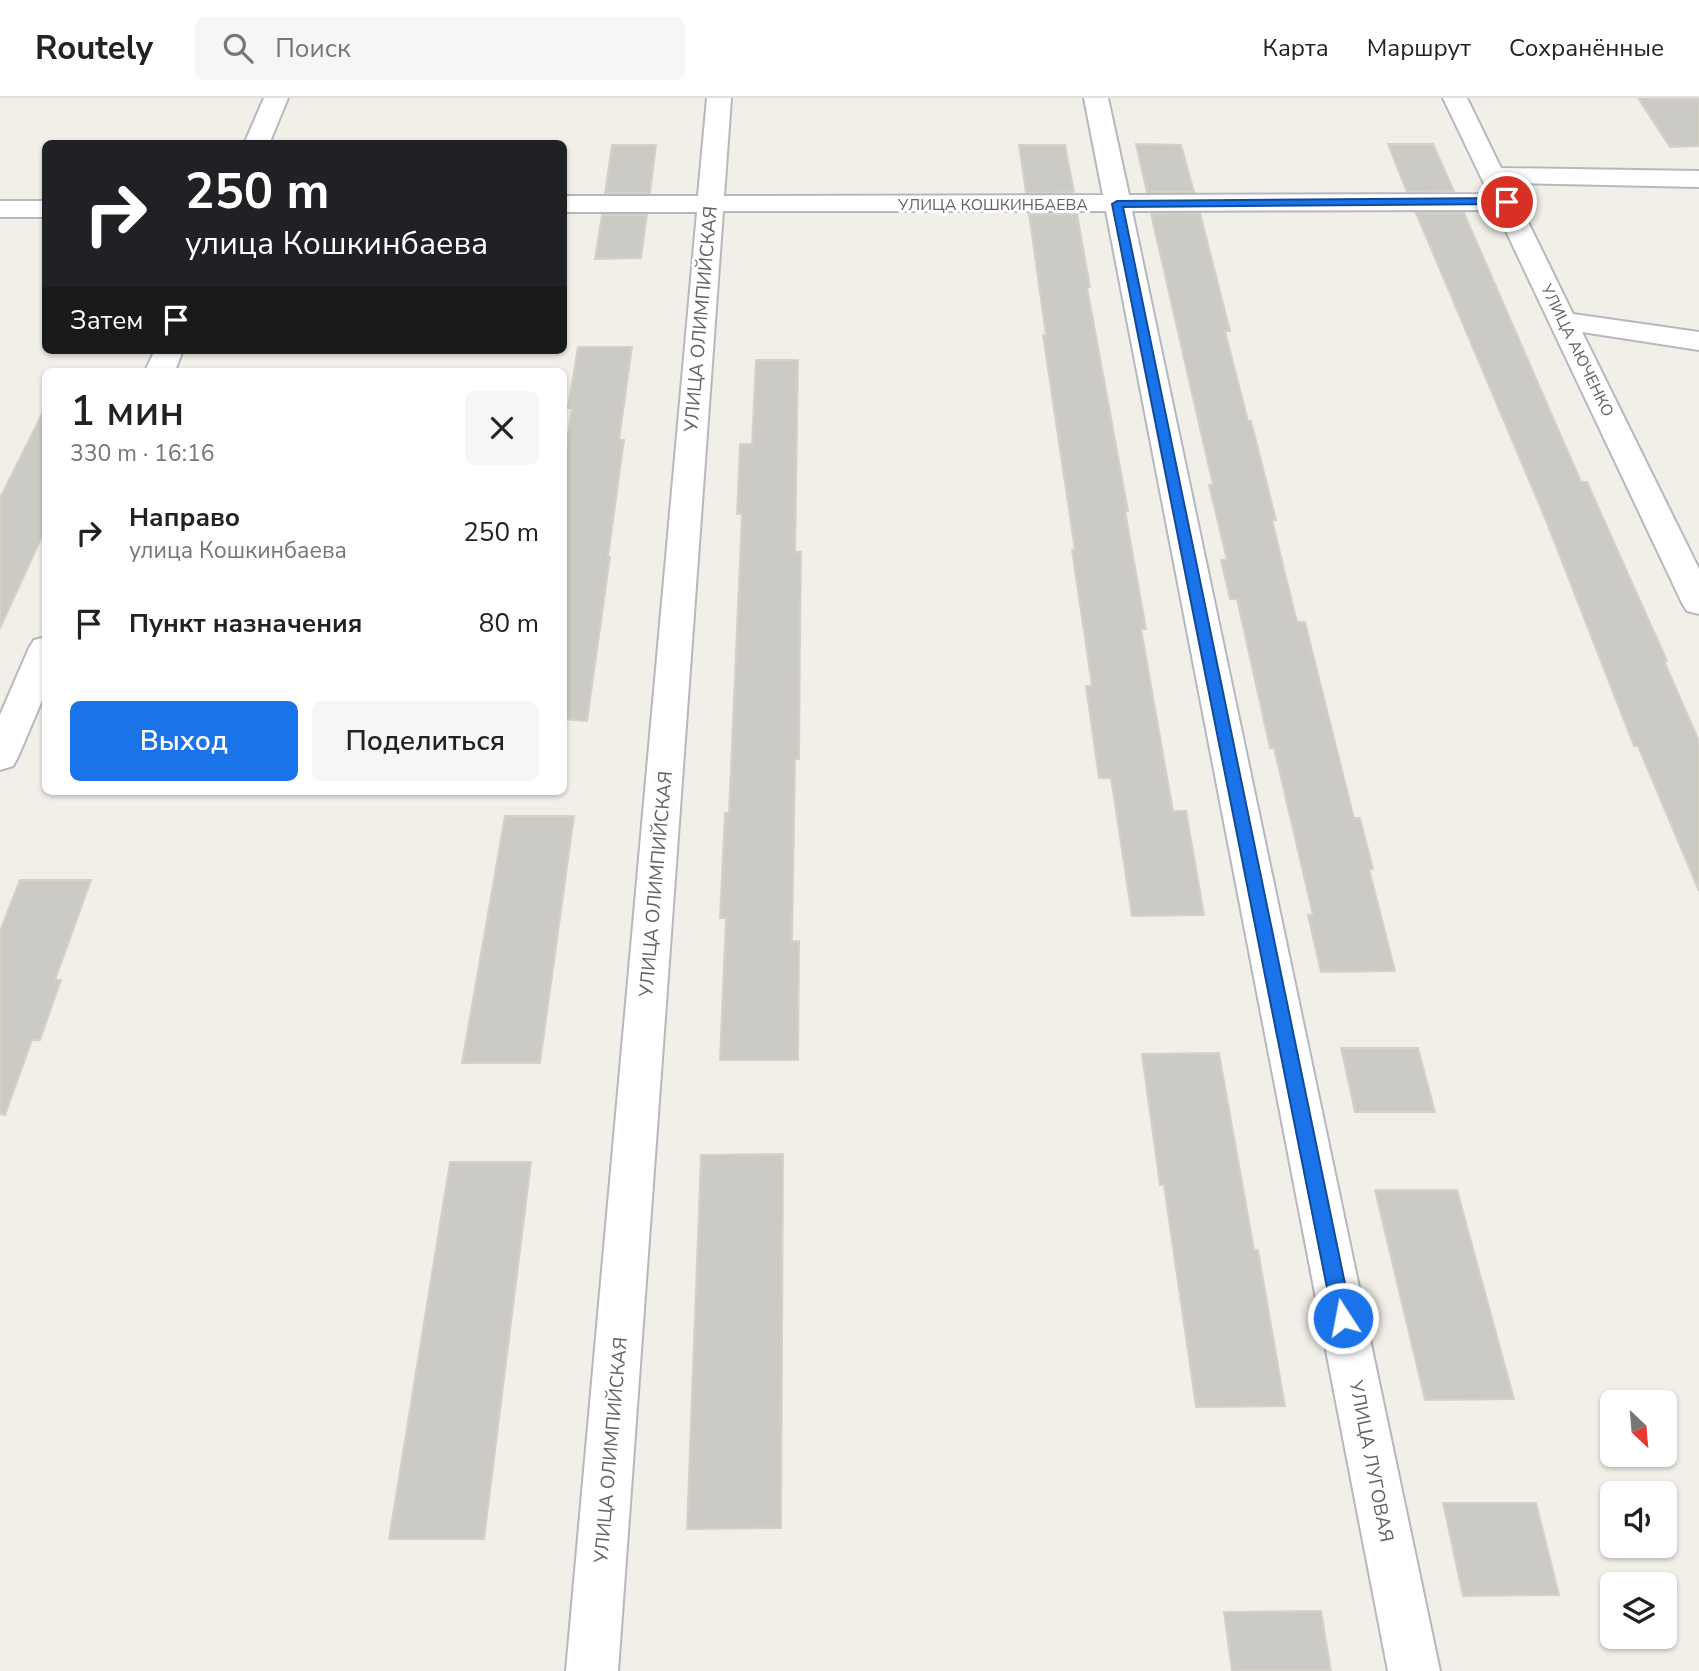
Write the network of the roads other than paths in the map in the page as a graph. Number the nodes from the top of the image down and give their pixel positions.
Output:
1 (276, 98) edge
2 (719, 98) edge
3 (1096, 98) edge
4 (1455, 98) edge
5 (258, 140) edge
6 (1492, 175) junction
7 (1699, 179) edge
8 (1507, 202) junction
9 (710, 203) junction
10 (567, 204) edge
11 (1117, 204) junction
12 (0, 209) edge
13 (42, 209) edge
14 (1564, 321) junction
15 (1699, 341) edge
16 (1699, 603) edge
17 (42, 657) edge
18 (0, 757) edge
19 (592, 1671) edge
20 (1415, 1671) edge

1 - 5 street
2 - 9 street, УЛИЦА ОЛИМПИЙСКАЯ
3 - 11 street, УЛИЦА ЛУГОВАЯ
4 - 6 street, УЛИЦА АЮЧЕНКО
6 - 7 street
6 - 8 street, УЛИЦА АЮЧЕНКО
8 - 11 street, УЛИЦА КОШКИНБАЕВА
8 - 14 street, УЛИЦА АЮЧЕНКО
9 - 10 street, УЛИЦА КОШКИНБАЕВА
9 - 11 street, УЛИЦА КОШКИНБАЕВА
9 - 19 street, УЛИЦА ОЛИМПИЙСКАЯ
11 - 20 street, УЛИЦА ЛУГОВАЯ
12 - 13 street
14 - 15 street
14 - 16 street, УЛИЦА АЮЧЕНКО
17 - 18 street

